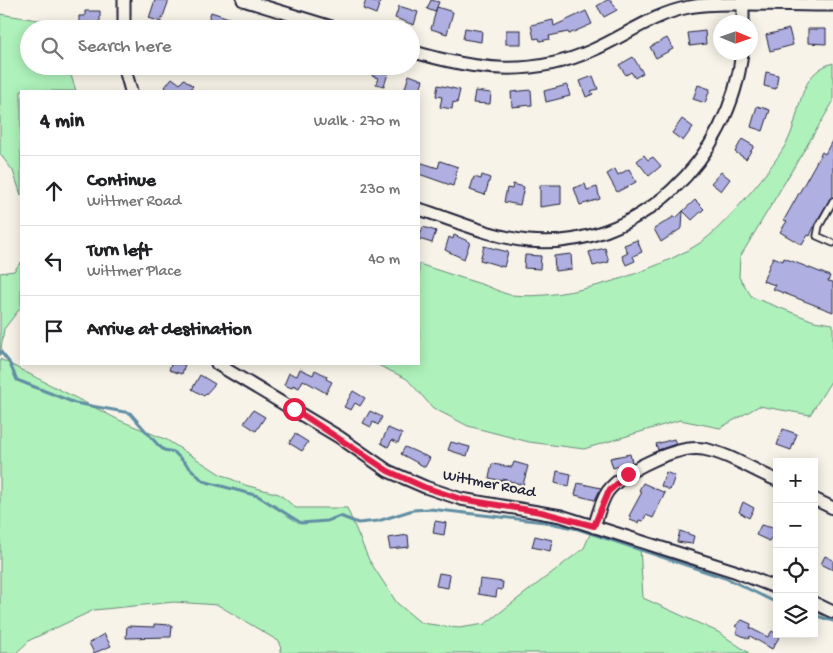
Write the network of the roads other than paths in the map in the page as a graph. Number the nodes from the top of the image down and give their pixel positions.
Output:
1 (124, 0) edge
2 (244, 0) edge
3 (743, 2) edge
4 (833, 5) edge
5 (743, 15) edge
6 (124, 20) edge
7 (309, 20) edge
8 (420, 53) edge
9 (741, 60) edge
10 (127, 75) edge
11 (131, 90) edge
12 (833, 201) edge
13 (420, 209) edge
14 (833, 243) edge
15 (219, 365) edge
16 (773, 478) edge
17 (818, 501) edge
18 (833, 508) edge
19 (594, 526) junction
20 (773, 587) edge
21 (818, 605) edge
22 (833, 612) edge

1 - 6 street
2 - 7 street
3 - 4 street
3 - 5 street
3 - 8 street
9 - 13 street
10 - 11 street
12 - 14 lane
15 - 19 street, Wittmer Road
16 - 19 street
17 - 18 street
19 - 20 street, Wittmer Road
21 - 22 street

